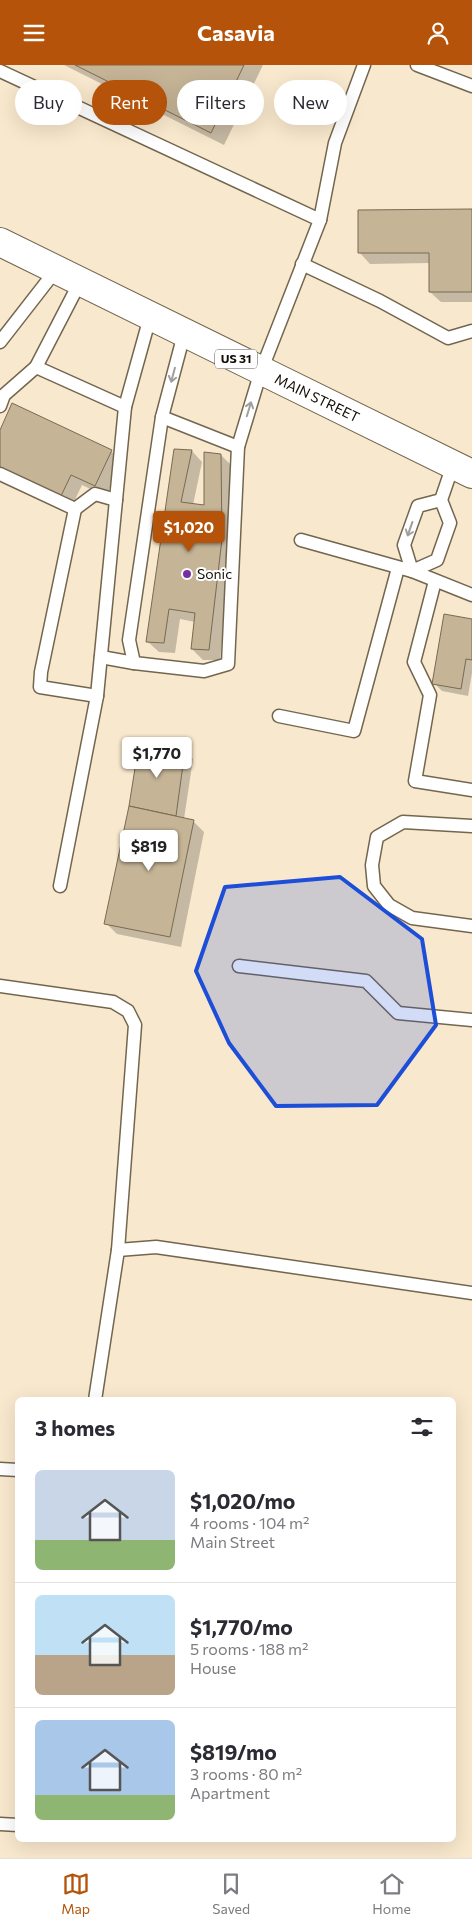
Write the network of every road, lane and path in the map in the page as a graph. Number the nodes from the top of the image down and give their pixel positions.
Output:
1 (364, 65) edge
2 (418, 65) edge
3 (0, 71) edge
4 (472, 86) edge
5 (320, 220) junction
6 (0, 243) edge
7 (302, 264) junction
8 (68, 276) junction
9 (150, 317) junction
10 (472, 331) edge
11 (184, 333) junction
12 (1, 338) edge
13 (36, 367) junction
14 (260, 371) junction
15 (0, 406) edge
16 (126, 407) junction
17 (162, 417) junction
18 (238, 447) junction
19 (463, 470) edge
20 (0, 473) edge
21 (116, 500) junction
22 (441, 500) junction
23 (75, 509) junction
24 (301, 539) dead end
25 (398, 567) junction
26 (412, 571) junction
27 (435, 581) junction
28 (472, 595) edge
29 (101, 657) junction
30 (134, 663) junction
31 (97, 697) junction
32 (280, 716) dead end
33 (472, 790) edge
34 (472, 826) edge
35 (60, 886) dead end
36 (472, 925) edge
37 (239, 966) dead end
38 (0, 986) edge
39 (472, 1020) edge
40 (118, 1249) junction
41 (472, 1293) edge
42 (95, 1397) edge
43 (0, 1469) edge
44 (15, 1470) edge
45 (0, 1823) edge
46 (15, 1825) edge

1 - 5 lane
2 - 4 lane
3 - 5 lane
5 - 7 lane
6 - 8 main road, MAIN STREET / US 31
7 - 10 lane
7 - 14 lane
8 - 9 main road, MAIN STREET / US 31
8 - 12 lane
8 - 13 lane
9 - 11 main road, MAIN STREET / US 31
9 - 16 lane
11 - 14 main road, MAIN STREET / US 31
11 -> 17 lane
13 - 15 lane
13 - 16 lane
18 -> 14 lane
14 - 19 main road, MAIN STREET / US 31
16 - 21 lane
17 - 18 lane
17 - 30 lane
18 - 30 lane
19 - 22 lane
20 - 23 lane
21 - 23 lane
21 - 29 lane
22 - 26 lane
22 -> 26 lane
23 - 31 lane
24 - 25 lane
25 - 26 lane
25 - 32 lane
26 - 27 lane
27 - 28 lane
27 - 33 lane
29 - 30 lane
29 - 31 lane
31 - 35 lane
34 - 36 lane
37 - 39 lane
38 - 40 lane
40 - 41 lane
40 - 42 lane
43 - 44 lane
45 - 46 lane

